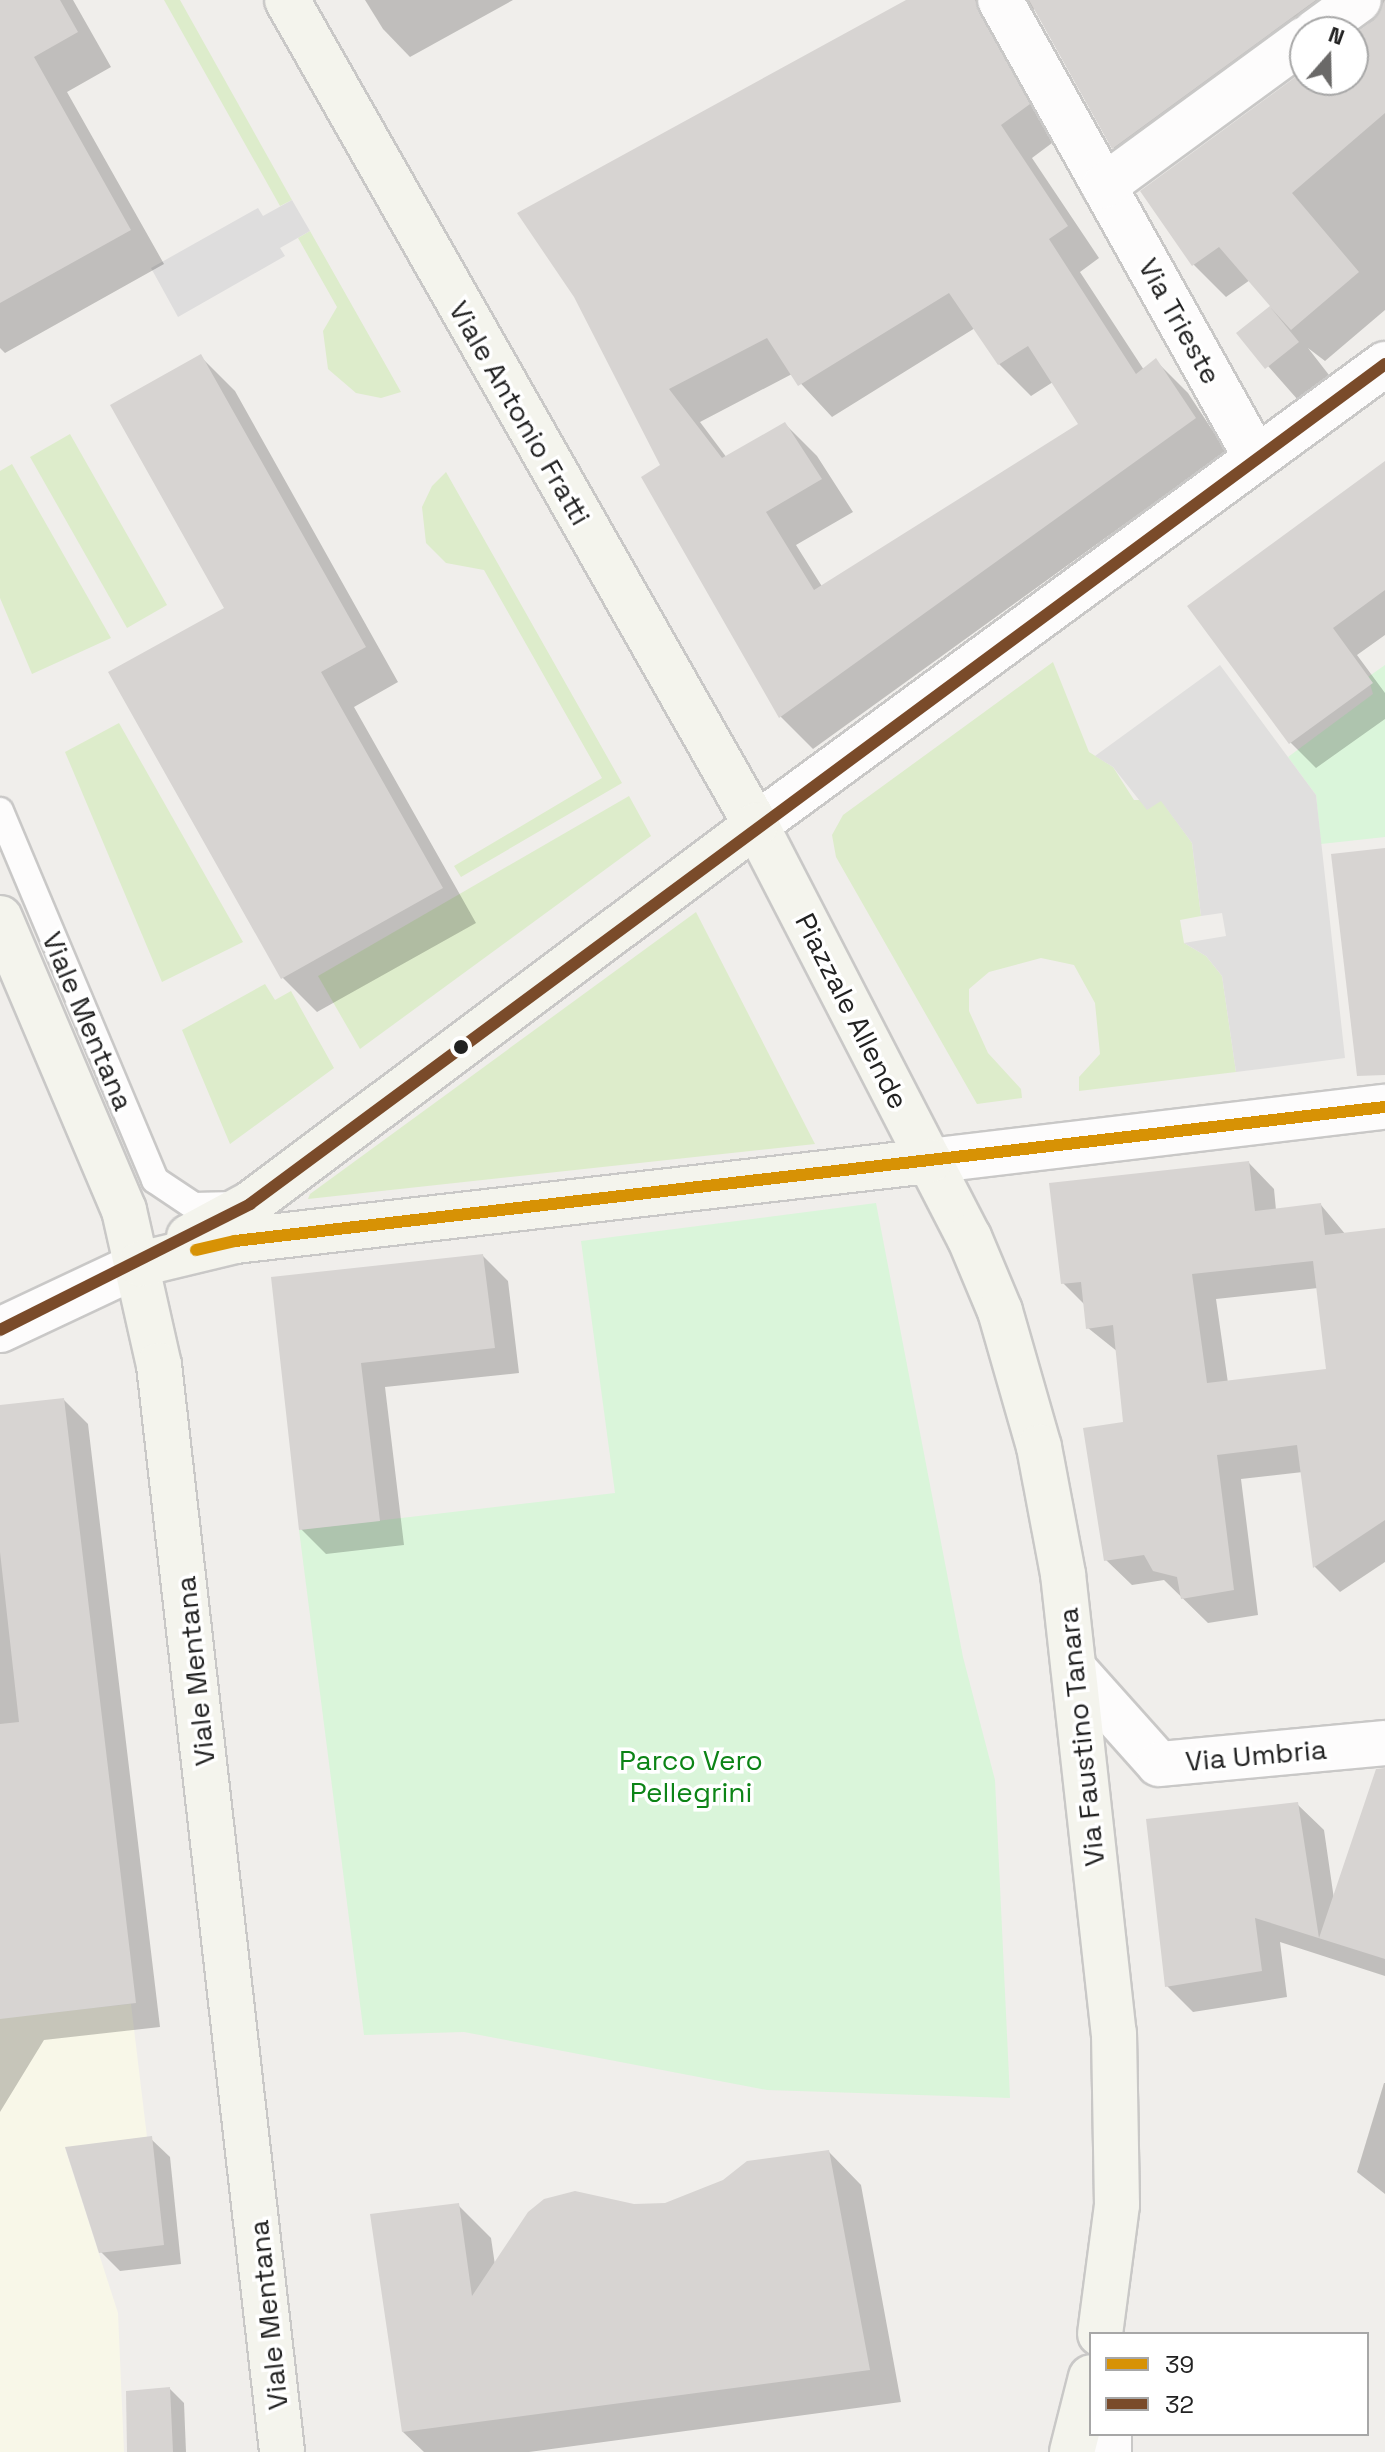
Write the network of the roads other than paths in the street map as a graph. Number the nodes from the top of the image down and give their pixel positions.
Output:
1 (287, 0) edge
2 (1000, 0) edge
3 (1359, 0) edge
4 (1337, 16) edge
5 (1289, 51) edge
6 (1104, 186) junction
7 (1385, 364) edge
8 (1255, 456) junction
9 (0, 811) edge
10 (756, 825) junction
11 (0, 918) edge
12 (1385, 1107) edge
13 (929, 1161) junction
14 (250, 1204) junction
15 (140, 1264) junction
16 (0, 1330) edge
17 (1074, 1669) junction
18 (1385, 1743) edge
19 (1113, 2256) junction
20 (1100, 2332) edge
21 (1111, 2332) edge
22 (1089, 2385) edge
23 (282, 2452) edge
24 (1072, 2452) edge

1 - 10 main road, Viale Antonio Fratti
2 - 6 street, Via Trieste
3 - 4 street
5 - 6 street
6 - 8 street, Via Trieste
7 - 8 street
8 - 10 street
9 - 14 lane, Viale Mentana
10 - 13 main road, Piazzale Allende
10 - 14 main road
11 - 15 main road, Viale Mentana
12 - 13 street
13 - 15 main road
13 - 17 main road, Via Faustino Tanara
14 - 15 main road
15 - 16 street
15 - 23 main road, Viale Mentana
17 - 18 street, Via Umbria
17 - 19 main road, Via Faustino Tanara
19 - 20 main road, Via Faustino Tanara
19 - 21 street
22 - 24 main road

